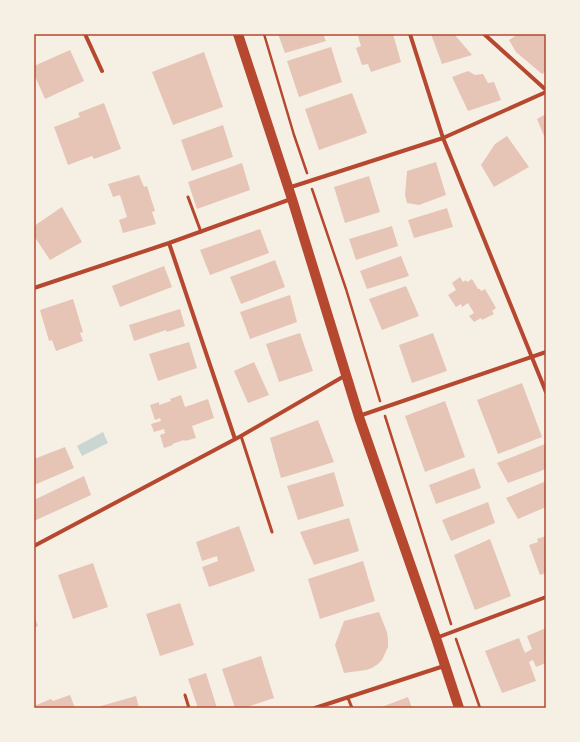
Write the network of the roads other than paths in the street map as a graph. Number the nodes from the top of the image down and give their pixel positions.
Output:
1 (85, 34) edge
2 (238, 34) edge
3 (410, 34) edge
4 (484, 34) edge
5 (102, 71) dead end
6 (546, 91) edge
7 (443, 138) junction
8 (288, 188) junction
9 (188, 197) dead end
10 (292, 199) junction
11 (201, 232) junction
12 (169, 243) junction
13 (35, 286) edge
14 (546, 352) edge
15 (532, 357) junction
16 (346, 375) junction
17 (546, 392) edge
18 (359, 416) junction
19 (241, 436) junction
20 (236, 439) junction
21 (272, 532) dead end
22 (34, 546) edge
23 (546, 597) edge
24 (436, 638) junction
25 (445, 666) junction
26 (185, 695) dead end
27 (348, 698) junction
28 (189, 708) edge
29 (315, 708) edge
30 (352, 708) edge
31 (459, 708) edge

1 - 5 street
2 - 8 main road
3 - 7 street
4 - 6 street
6 - 7 street
7 - 8 street
7 - 15 street
8 - 10 main road
9 - 11 lane
10 - 11 street
10 - 16 main road
11 - 12 street
12 - 13 street
12 - 20 street
14 - 15 street
15 - 17 street
15 - 18 street
16 - 18 main road
16 - 19 street
18 - 24 main road
19 - 20 street
19 - 21 lane
20 - 22 street
23 - 24 street
24 - 25 main road
25 - 27 street
25 - 31 main road
26 - 28 lane
27 - 29 street
27 - 30 lane

